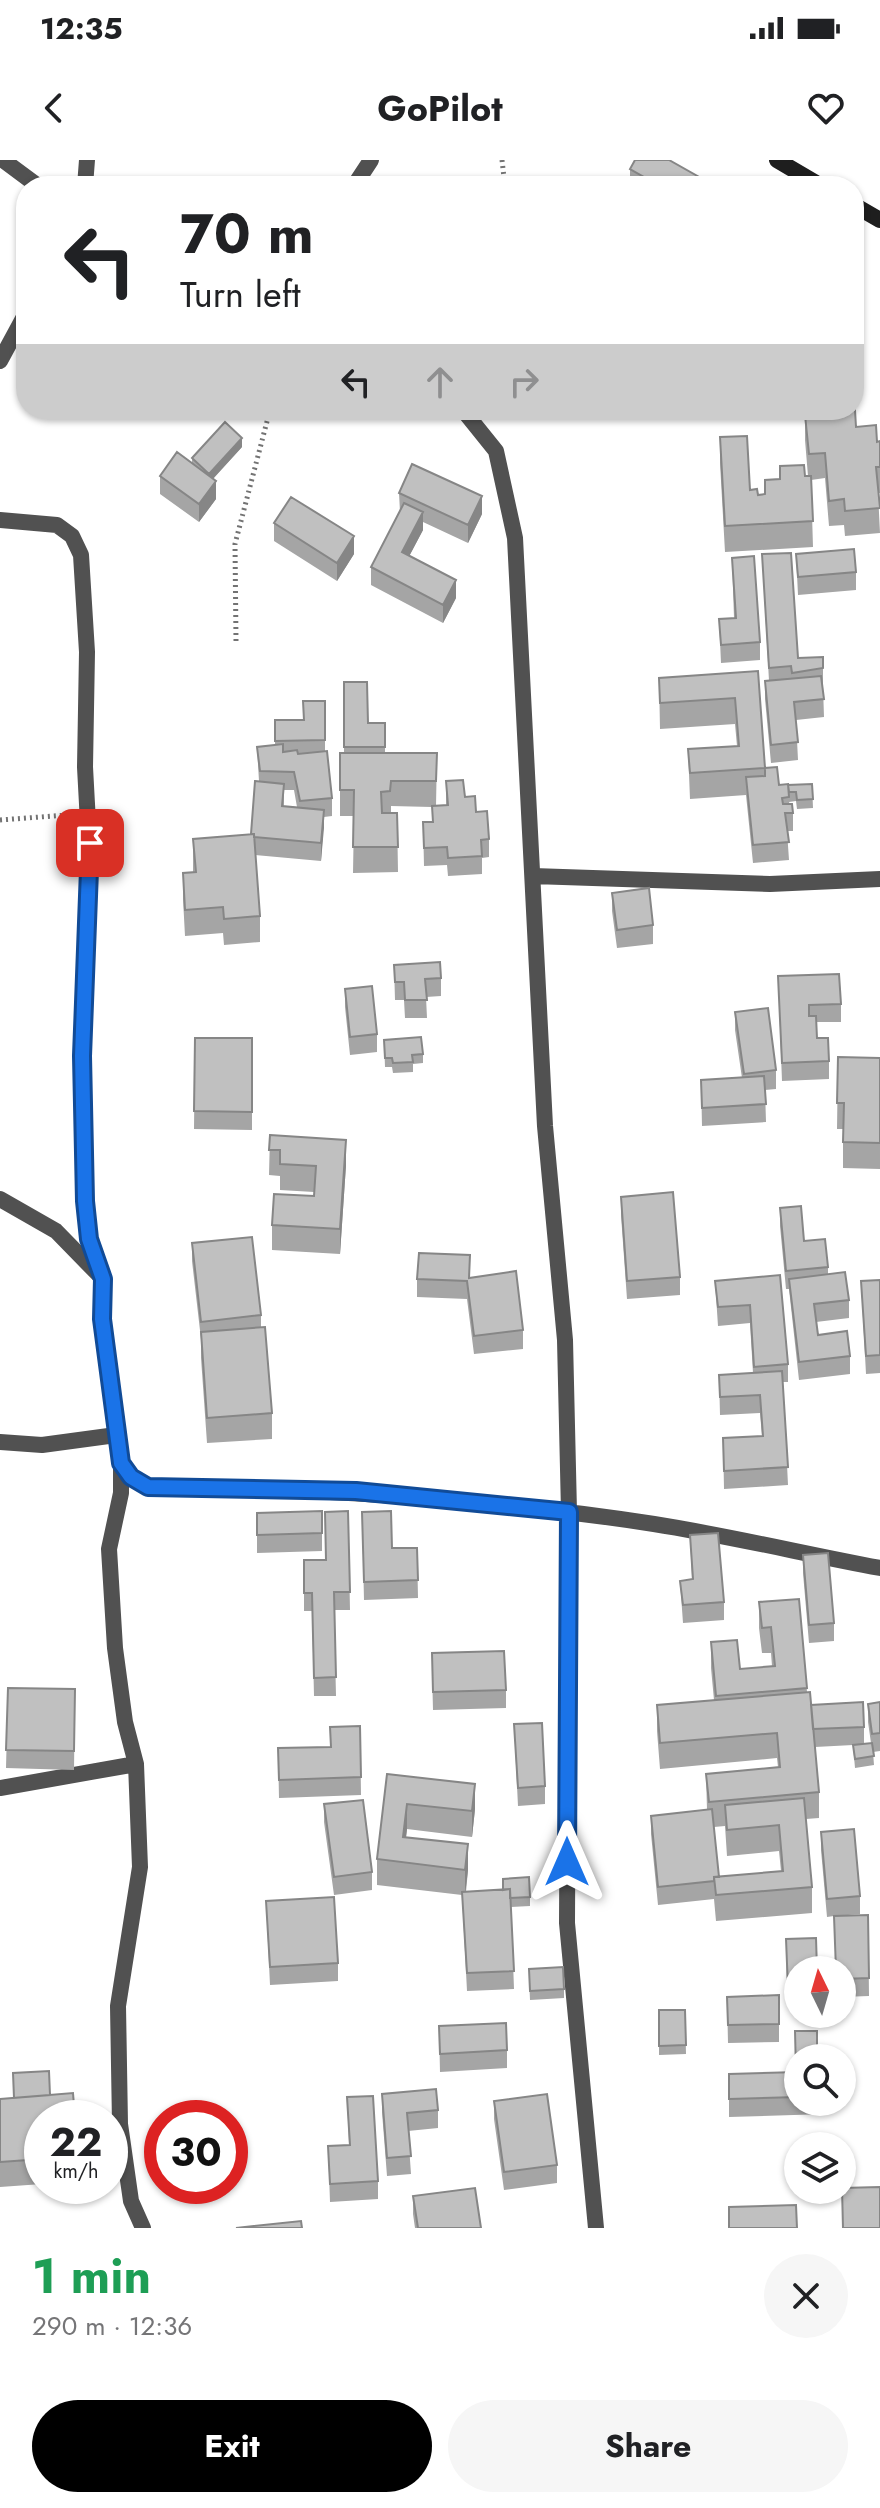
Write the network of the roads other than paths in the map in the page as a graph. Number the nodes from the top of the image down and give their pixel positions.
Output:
1 (3, 160) edge
2 (777, 160) edge
3 (25, 176) edge
4 (804, 176) edge
5 (16, 331) edge
6 (0, 361) edge
7 (471, 420) edge
8 (0, 520) edge
9 (533, 876) junction
10 (880, 879) edge
11 (0, 1199) edge
12 (103, 1279) junction
13 (116, 1435) junction
14 (0, 1442) edge
15 (121, 1463) junction
16 (569, 1512) junction
17 (880, 1568) edge
18 (136, 1764) junction
19 (0, 1788) edge
20 (143, 2228) edge
21 (596, 2228) edge

1 - 3 street
2 - 4 main road
5 - 6 street
7 - 9 street
8 - 12 street
9 - 10 street
9 - 16 street
11 - 12 street
12 - 13 street
13 - 14 street
13 - 15 street
15 - 16 street
15 - 18 street
16 - 17 street
16 - 21 street
18 - 19 street
18 - 20 street

